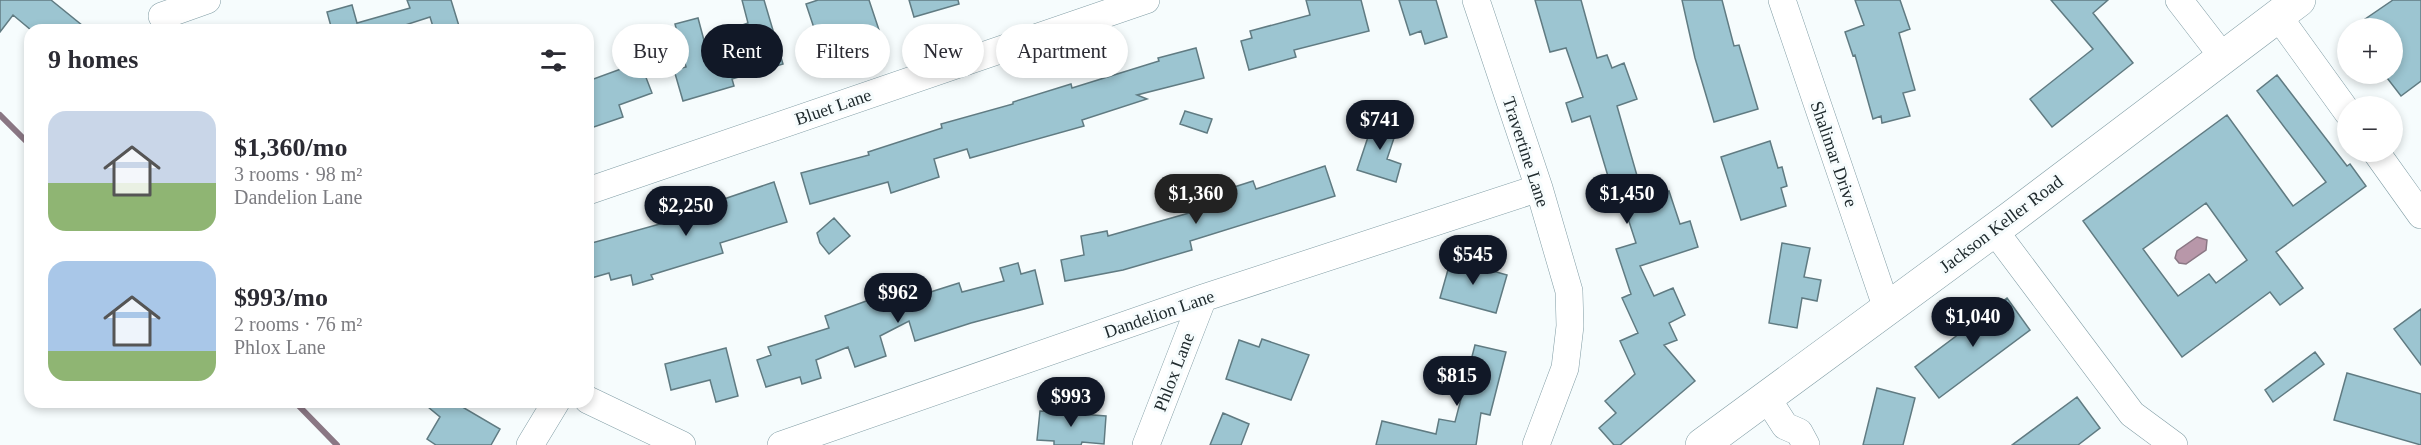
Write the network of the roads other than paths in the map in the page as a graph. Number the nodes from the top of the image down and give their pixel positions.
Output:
1 (207, 0) edge
2 (1146, 0) edge
3 (1476, 0) edge
4 (1782, 0) edge
5 (2179, 0) edge
6 (2288, 8) edge
7 (162, 15) edge
8 (2223, 57) junction
9 (2339, 96) edge
10 (2383, 162) edge
11 (1539, 188) junction
12 (594, 189) edge
13 (2421, 215) edge
14 (1994, 230) junction
15 (1203, 298) junction
16 (1887, 309) junction
17 (1767, 398) junction
18 (594, 403) edge
19 (552, 408) edge
20 (1785, 435) edge
21 (1543, 441) edge
22 (530, 445) edge
23 (682, 445) edge
24 (781, 445) edge
25 (1146, 445) edge
26 (1702, 445) edge
27 (1806, 445) edge
28 (2174, 445) edge

1 - 7 street
2 - 12 street, Bluet Lane
3 - 11 street, Travertine Lane
4 - 16 street, Shalimar Drive
5 - 8 street
6 - 8 main road, Jackson Keller Road
6 - 9 street
8 - 14 main road, Jackson Keller Road
10 - 13 street
11 - 15 street, Dandelion Lane
11 - 21 street, Travertine Lane
14 - 16 main road, Jackson Keller Road
14 - 28 street
15 - 24 street, Dandelion Lane
15 - 25 street, Phlox Lane
16 - 17 main road, Jackson Keller Road
17 - 20 street
17 - 26 main road, Jackson Keller Road
18 - 23 street
19 - 22 street
20 - 27 street

